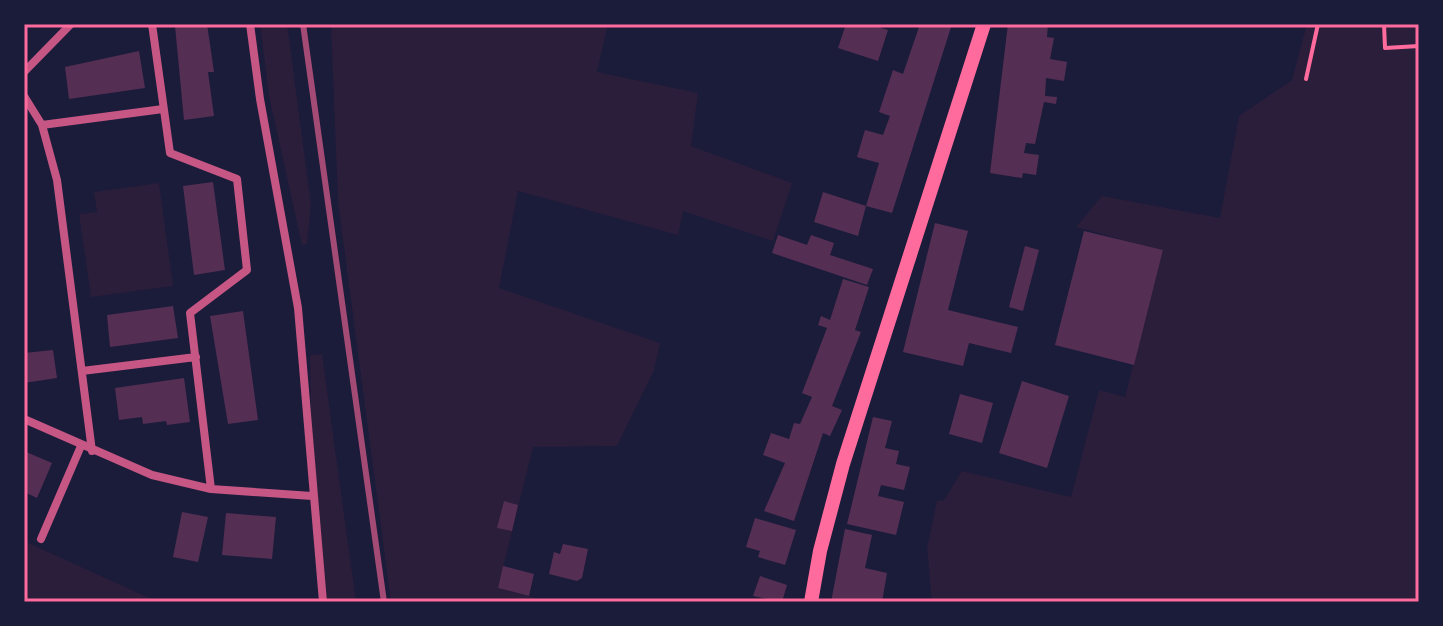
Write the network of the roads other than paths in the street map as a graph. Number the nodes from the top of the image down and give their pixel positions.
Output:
1 (71, 24) edge
2 (152, 24) edge
3 (250, 24) edge
4 (984, 24) edge
5 (24, 72) edge
6 (24, 96) edge
7 (163, 109) junction
8 (42, 125) junction
9 (196, 357) junction
10 (82, 371) junction
11 (24, 419) edge
12 (81, 446) junction
13 (92, 451) junction
14 (211, 489) junction
15 (312, 496) junction
16 (41, 539) dead end
17 (323, 602) edge
18 (811, 602) edge

1 - 5 street
2 - 7 street
3 - 15 street
4 - 18 main road
6 - 8 street
7 - 8 street
7 - 9 street
8 - 10 street
9 - 10 street
9 - 14 street
10 - 13 street
11 - 12 street
12 - 13 street
12 - 16 street
13 - 14 street
14 - 15 street
15 - 17 street

